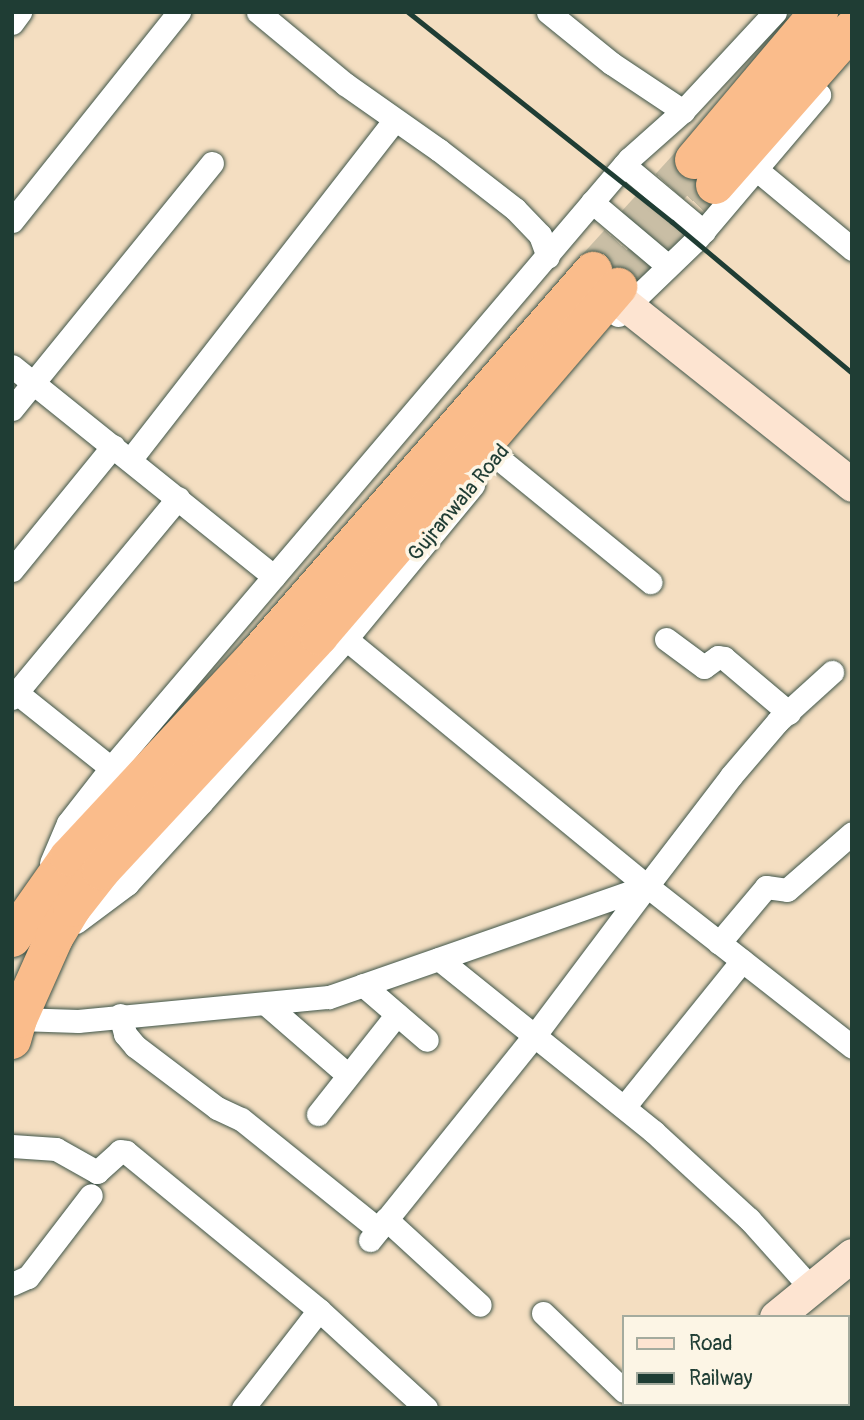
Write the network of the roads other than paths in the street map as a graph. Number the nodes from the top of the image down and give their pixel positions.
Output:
1 (178, 12) edge
2 (258, 12) edge
3 (548, 12) edge
4 (775, 12) edge
5 (819, 12) edge
6 (852, 30) edge
7 (852, 55) edge
8 (683, 111) junction
9 (395, 121) junction
10 (212, 163) dead end
11 (624, 165) junction
12 (757, 170) junction
13 (592, 202) junction
14 (12, 221) edge
15 (704, 232) junction
16 (852, 248) edge
17 (548, 257) junction
18 (668, 266) junction
19 (612, 288) junction
20 (12, 366) edge
21 (33, 383) junction
22 (12, 409) edge
23 (122, 453) junction
24 (497, 457) junction
25 (852, 485) edge
26 (178, 498) junction
27 (12, 570) edge
28 (274, 577) junction
29 (650, 582) dead end
30 (346, 639) junction
31 (666, 639) dead end
32 (832, 672) dead end
33 (15, 695) edge
34 (789, 713) junction
35 (111, 768) junction
36 (852, 833) edge
37 (647, 886) junction
38 (32, 929) edge
39 (719, 943) junction
40 (439, 959) junction
41 (742, 961) junction
42 (363, 985) junction
43 (266, 1004) junction
44 (397, 1014) junction
45 (120, 1015) junction
46 (15, 1030) edge
47 (535, 1034) junction
48 (427, 1040) dead end
49 (852, 1048) edge
50 (348, 1075) junction
51 (624, 1107) junction
52 (318, 1114) dead end
53 (12, 1146) edge
54 (91, 1195) dead end
55 (378, 1229) junction
56 (852, 1255) edge
57 (12, 1284) edge
58 (480, 1305) dead end
59 (794, 1307) edge
60 (319, 1310) junction
61 (543, 1313) dead end
62 (622, 1389) edge
63 (243, 1408) edge
64 (426, 1408) edge

1 - 14 street
2 - 9 street
3 - 8 street
4 - 8 street, Gujranwala Road
5 - 6 highway
7 - 12 street, Gujranwala Road
8 - 11 street, Gujranwala Road
9 - 17 street
9 - 23 street
10 - 21 street
11 - 13 street, Gujranwala Road
11 - 15 street
12 - 15 street, Gujranwala Road
12 - 16 street
13 - 17 street, Gujranwala Road
13 - 18 street
15 - 18 street, Gujranwala Road
17 - 28 street, Gujranwala Road
18 - 19 street, Gujranwala Road
19 - 24 street, Gujranwala Road
19 - 25 street
19 - 38 highway, Gujranwala Road
20 - 21 street
21 - 22 street
21 - 23 street
23 - 26 street
23 - 27 street
24 - 29 street
24 - 30 street, Gujranwala Road
26 - 28 street
26 - 33 street
28 - 35 street, Gujranwala Road
30 - 37 street
30 - 38 street, Gujranwala Road
31 - 34 street
32 - 34 street
33 - 35 street
34 - 37 street
35 - 38 street, Gujranwala Road
36 - 39 street
37 - 39 street
37 - 40 street
37 - 47 street
38 - 46 highway, Gujranwala Road
39 - 41 street
40 - 42 street
40 - 47 street
41 - 49 street
41 - 51 street
42 - 43 street
42 - 44 street
43 - 45 street
43 - 50 street
44 - 48 street
44 - 50 street
45 - 46 street
45 - 55 street
47 - 51 street
47 - 55 street
50 - 52 street
51 - 59 street
53 - 60 street
54 - 57 street
55 - 58 street
56 - 59 street
60 - 63 street
60 - 64 street
61 - 62 street

